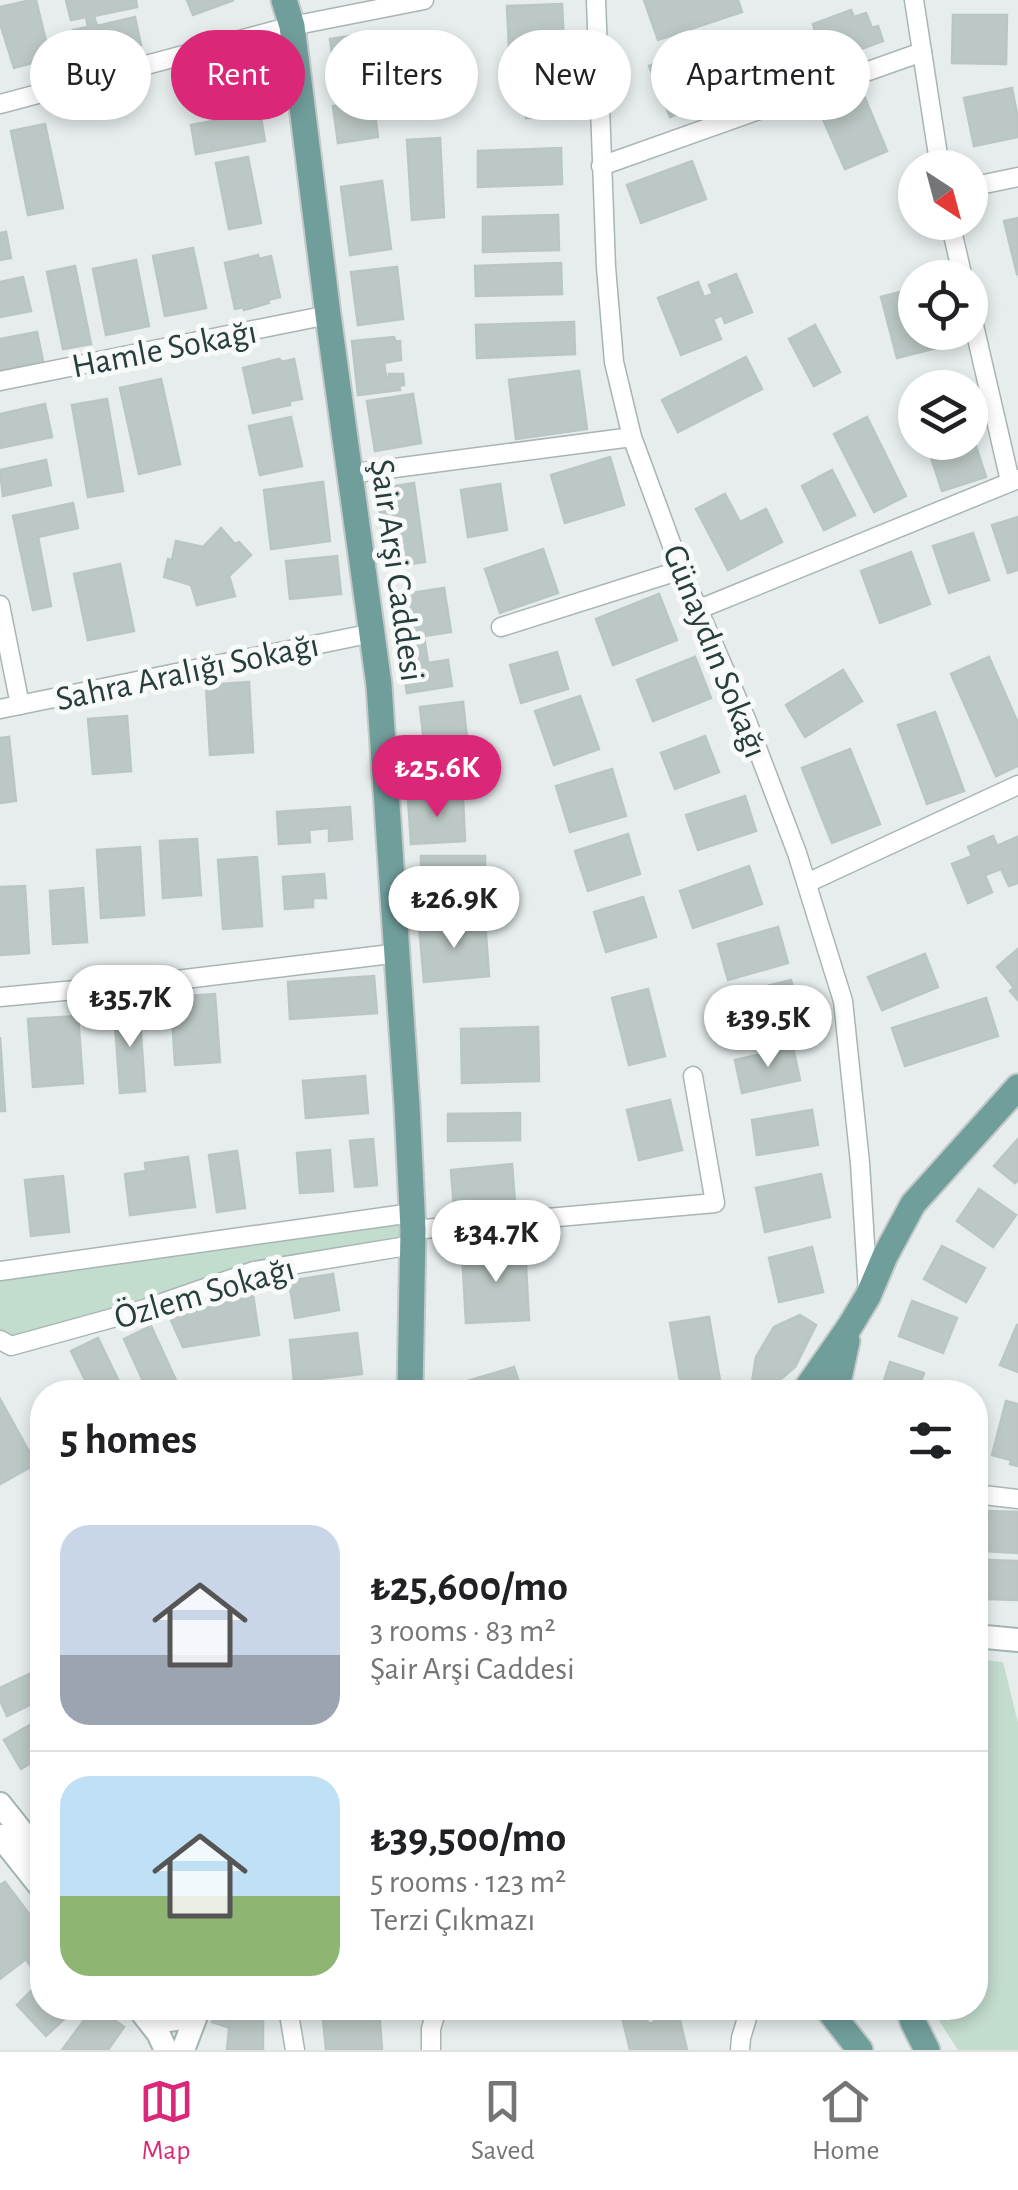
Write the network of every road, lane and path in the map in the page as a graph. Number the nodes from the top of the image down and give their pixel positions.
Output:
1 (284, 0) edge
2 (424, 0) edge
3 (596, 0) edge
4 (914, 0) edge
5 (292, 26) junction
6 (922, 52) junction
7 (0, 104) edge
8 (937, 150) edge
9 (601, 166) junction
10 (1018, 177) edge
11 (988, 183) edge
12 (328, 316) junction
13 (981, 350) edge
14 (0, 380) edge
15 (632, 437) junction
16 (349, 474) junction
17 (1014, 480) edge
18 (681, 570) junction
19 (0, 605) edge
20 (698, 610) junction
21 (501, 627) dead end
22 (374, 633) junction
23 (20, 705) junction
24 (0, 709) edge
25 (1018, 786) edge
26 (808, 883) junction
27 (399, 954) junction
28 (0, 997) edge
29 (693, 1076) dead end
30 (1018, 1088) edge
31 (412, 1229) junction
32 (0, 1270) edge
33 (868, 1296) junction
34 (850, 1326) junction
35 (0, 1340) edge
36 (410, 1380) edge
37 (812, 1380) edge
38 (839, 1380) edge
39 (988, 1496) edge
40 (1018, 1499) edge
41 (988, 1637) edge
42 (1018, 1640) edge
43 (0, 1804) edge
44 (0, 1836) edge
45 (30, 1842) edge
46 (30, 1875) edge
47 (148, 2020) edge
48 (194, 2020) edge
49 (290, 2020) edge
50 (434, 2020) edge
51 (746, 2020) edge
52 (838, 2020) edge
53 (840, 2020) edge
54 (914, 2020) edge
55 (166, 2050) edge
56 (183, 2050) edge
57 (295, 2050) edge
58 (431, 2050) edge
59 (740, 2050) edge
60 (850, 2050) edge
61 (860, 2050) edge
62 (926, 2050) edge

1 - 5 main road, Şair Arşi Caddesi
2 - 5 street
3 - 9 street, Günaydın Sokağı
4 - 6 street
5 - 7 street
5 - 12 main road, Şair Arşi Caddesi
6 - 8 street
6 - 9 street
9 - 15 street, Günaydın Sokağı
10 - 11 street
12 - 14 street, Hamle Sokağı
12 - 16 main road, Şair Arşi Caddesi
13 - 17 street
15 - 16 street
15 - 18 street, Günaydın Sokağı
16 - 22 main road, Şair Arşi Caddesi
17 - 20 street
18 - 20 street, Günaydın Sokağı
18 - 21 street
19 - 23 street
20 - 26 street, Günaydın Sokağı
22 - 23 street, Sahra Aralığı Sokağı
22 - 27 main road, Şair Arşi Caddesi
23 - 24 street, Sahra Aralığı Sokağı
25 - 26 street
26 - 33 street, Günaydın Sokağı
27 - 28 street
27 - 31 main road, Şair Arşi Caddesi
29 - 31 street
30 - 33 main road
31 - 32 street, Özlem Sokağı
31 - 35 street, Özlem Sokağı
31 - 36 main road, Şair Arşi Caddesi
33 - 34 main road
34 - 37 main road
34 - 38 main road
39 - 40 street
41 - 42 street
43 - 45 street
44 - 46 street
47 - 55 street
48 - 56 street
49 - 57 street
50 - 58 street
51 - 59 street
52 - 60 main road
53 - 61 main road
54 - 62 main road

